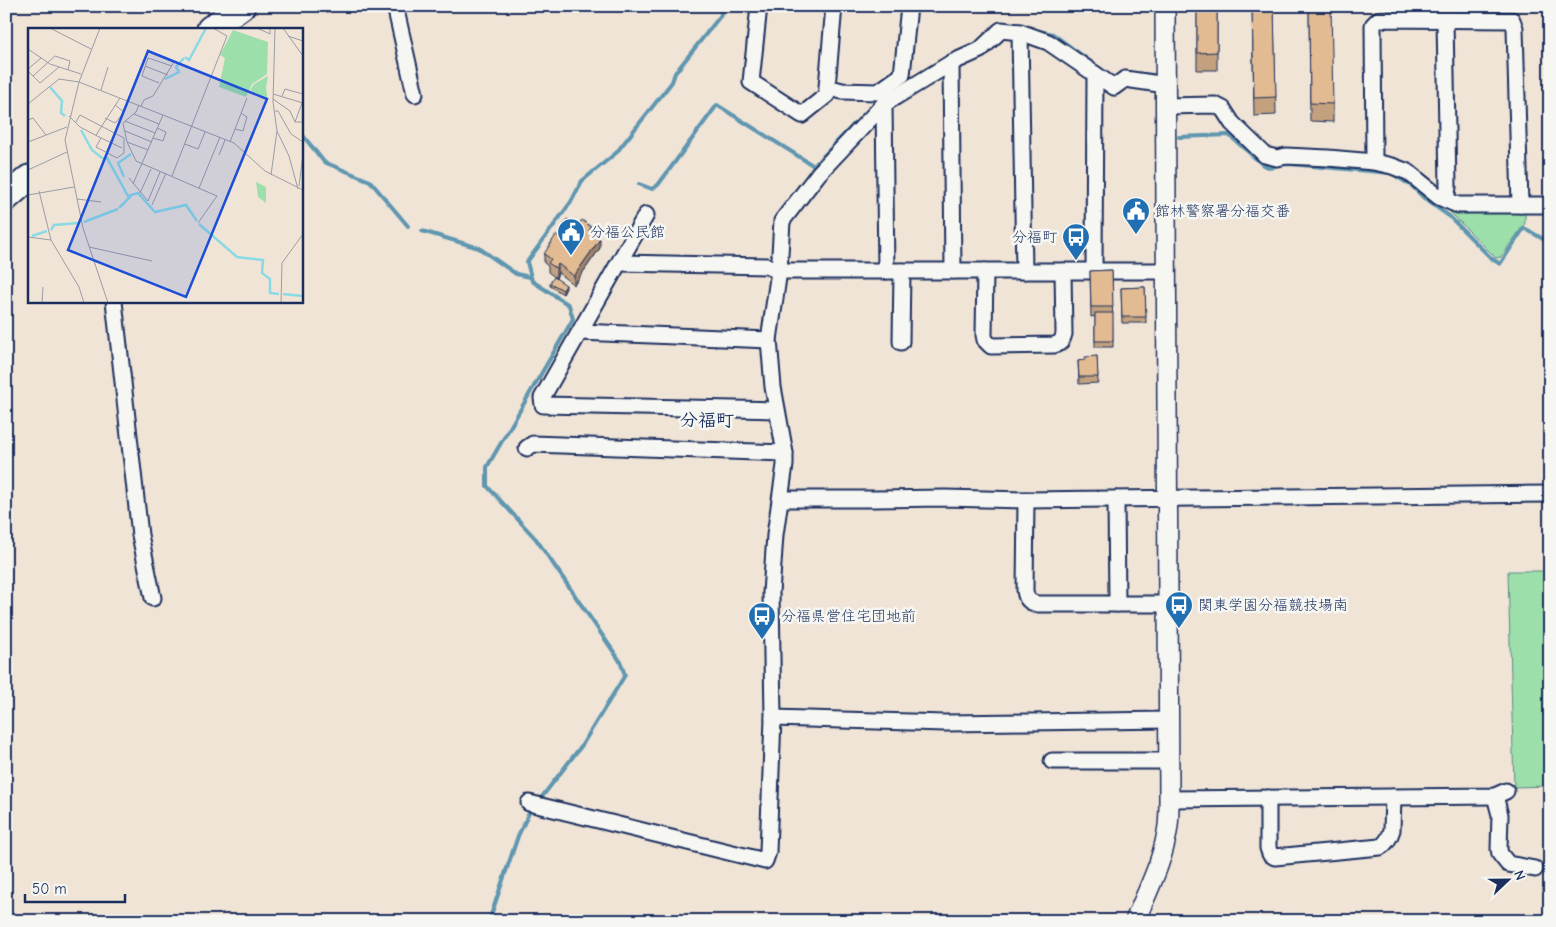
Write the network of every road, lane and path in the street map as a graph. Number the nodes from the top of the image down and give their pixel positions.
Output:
1 (242, 6) edge
2 (395, 6) edge
3 (759, 6) edge
4 (834, 6) edge
5 (909, 6) edge
6 (1165, 6) edge
7 (1445, 20) junction
8 (211, 28) edge
9 (1020, 32) junction
10 (951, 63) junction
11 (1095, 74) junction
12 (1166, 85) junction
13 (828, 87) junction
14 (415, 94) dead end
15 (884, 104) junction
16 (1165, 106) junction
17 (1374, 162) junction
18 (28, 179) edge
19 (6, 198) edge
20 (1446, 200) junction
21 (1520, 205) junction
22 (1550, 205) edge
23 (646, 215) dead end
24 (620, 263) junction
25 (780, 271) junction
26 (886, 271) junction
27 (902, 271) junction
28 (953, 271) junction
29 (985, 271) junction
30 (1024, 271) junction
31 (1063, 271) junction
32 (1094, 271) junction
33 (1166, 271) junction
34 (114, 302) edge
35 (580, 332) junction
36 (769, 340) junction
37 (901, 342) dead end
38 (776, 410) junction
39 (527, 448) dead end
40 (785, 453) junction
41 (1550, 494) edge
42 (780, 499) junction
43 (1116, 499) junction
44 (1168, 499) junction
45 (1026, 500) junction
46 (153, 598) dead end
47 (1117, 604) junction
48 (1168, 604) junction
49 (773, 718) junction
50 (1169, 720) junction
51 (1052, 761) dead end
52 (1169, 761) junction
53 (1393, 797) junction
54 (1268, 798) junction
55 (1169, 799) junction
56 (536, 804) dead end
57 (1535, 869) dead end
58 (1135, 921) edge

1 - 8 main road
2 - 14 street
3 - 13 street
4 - 13 street
5 - 13 street
6 - 12 street
7 - 17 street
7 - 20 street
7 - 21 street
9 - 10 street
9 - 11 street
9 - 30 street
10 - 15 street
10 - 28 street
11 - 12 street
11 - 32 street
12 - 16 street
15 - 25 street
15 - 26 street
16 - 17 street
16 - 33 street
17 - 20 street
18 - 19 main road
20 - 21 street
21 - 22 street
23 - 24 street
24 - 25 street
24 - 35 street
25 - 26 street
25 - 36 street
26 - 27 street
27 - 28 street
27 - 37 street
28 - 29 street
29 - 30 street
29 - 31 street
30 - 31 street
31 - 32 street
32 - 33 street
33 - 44 street
34 - 46 street
35 - 36 street
35 - 38 street
36 - 38 street
38 - 40 street
39 - 40 street
40 - 42 street
41 - 44 street
42 - 45 street
42 - 49 street
43 - 44 street
43 - 45 street
43 - 47 street
44 - 48 street
45 - 47 street
47 - 48 street
48 - 50 street
49 - 50 street
49 - 56 street
50 - 52 street
51 - 52 street
52 - 55 street
53 - 54 street
53 - 54 street
53 - 57 street
54 - 55 street
55 - 58 street

